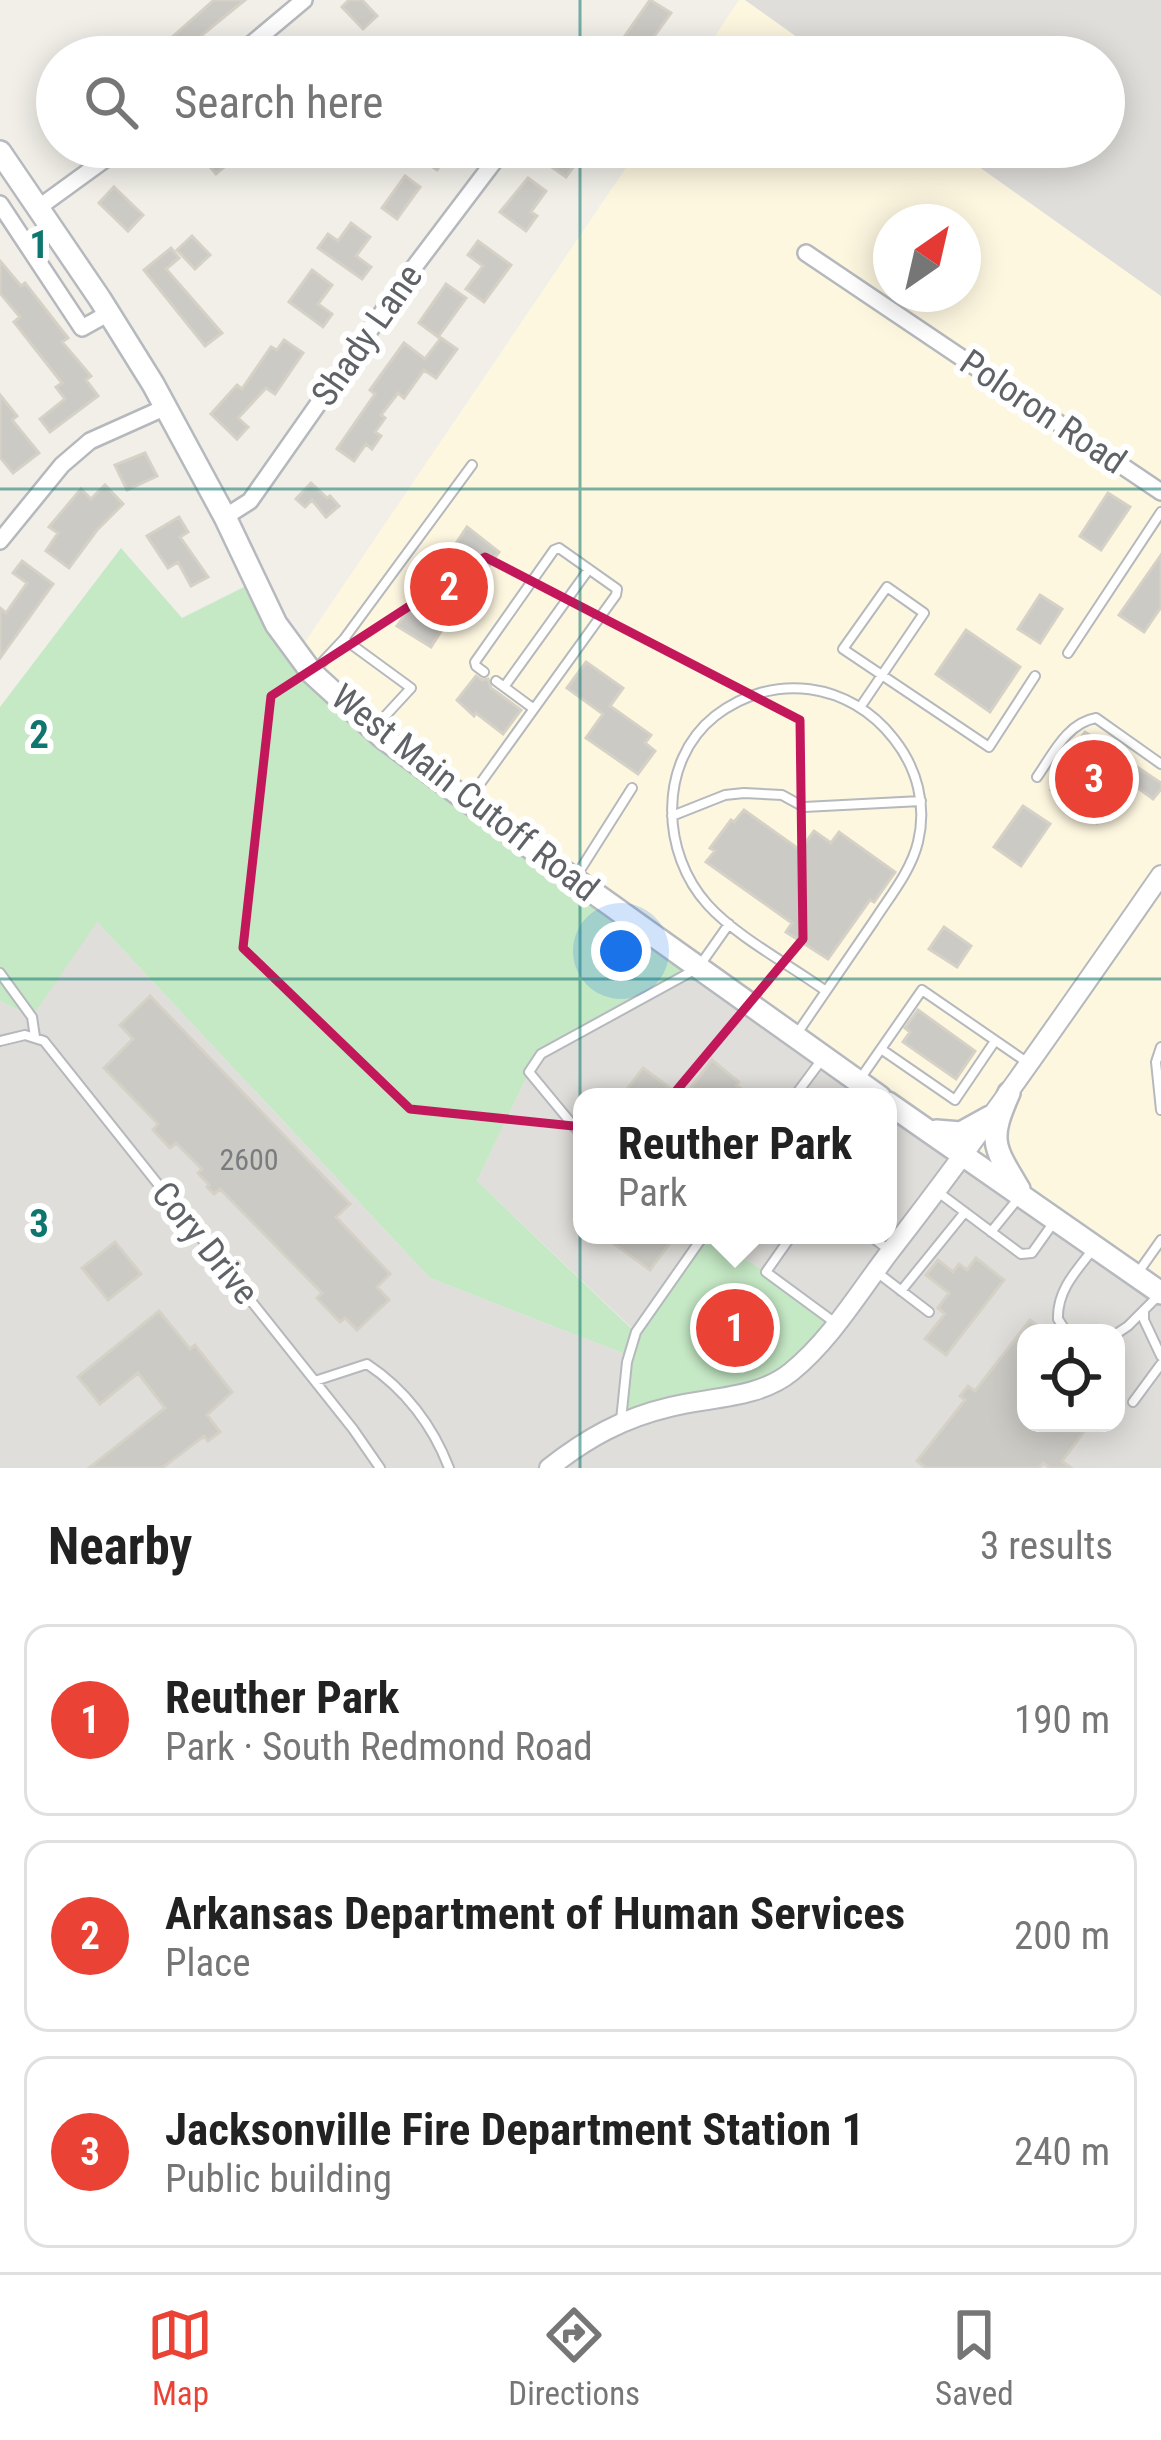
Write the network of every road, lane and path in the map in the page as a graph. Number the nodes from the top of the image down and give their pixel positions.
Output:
1 (304, 0) edge
2 (261, 36) edge
3 (0, 152) edge
4 (93, 168) edge
5 (489, 168) edge
6 (0, 204) edge
7 (38, 208) junction
8 (806, 253) dead end
9 (110, 314) junction
10 (166, 407) junction
11 (472, 465) dead end
12 (1161, 492) edge
13 (1161, 512) edge
14 (225, 517) junction
15 (3, 530) edge
16 (589, 569) junction
17 (344, 639) junction
18 (1068, 653) dead end
19 (484, 672) dead end
20 (312, 673) junction
21 (882, 675) junction
22 (1035, 676) dead end
23 (861, 706) junction
24 (534, 709) junction
25 (373, 729) junction
26 (1161, 764) edge
27 (1037, 777) dead end
28 (632, 788) dead end
29 (468, 801) junction
30 (921, 801) junction
31 (671, 817) junction
32 (1161, 875) edge
33 (574, 880) junction
34 (729, 923) junction
35 (698, 968) junction
36 (0, 973) edge
37 (826, 991) junction
38 (35, 1036) junction
39 (795, 1036) junction
40 (0, 1041) edge
41 (995, 1041) junction
42 (1161, 1048) edge
43 (881, 1049) junction
44 (824, 1057) junction
45 (1029, 1064) junction
46 (858, 1082) junction
47 (801, 1088) edge
48 (867, 1088) edge
49 (1009, 1093) junction
50 (897, 1109) edge
51 (1161, 1110) edge
52 (990, 1117) junction
53 (573, 1125) edge
54 (925, 1128) junction
55 (965, 1154) junction
56 (937, 1191) junction
57 (1022, 1194) junction
58 (965, 1212) junction
59 (1057, 1219) junction
60 (991, 1232) junction
61 (1161, 1240) edge
62 (897, 1242) edge
63 (698, 1244) edge
64 (786, 1244) edge
65 (881, 1244) edge
66 (895, 1244) edge
67 (1095, 1247) junction
68 (890, 1251) junction
69 (875, 1271) junction
70 (1136, 1276) junction
71 (902, 1292) junction
72 (1161, 1293) edge
73 (1144, 1310) junction
74 (929, 1312) dead end
75 (835, 1323) junction
76 (1061, 1324) edge
77 (1125, 1326) edge
78 (1161, 1360) edge
79 (315, 1381) junction
80 (1133, 1402) dead end
81 (621, 1421) junction
82 (552, 1467) edge
83 (380, 1468) edge
84 (449, 1468) edge

1 - 2 street
3 - 7 main road, West Main Cutoff Road
4 - 7 street
5 - 14 street, Shady Lane
6 - 9 street
7 - 9 main road, West Main Cutoff Road
8 - 12 street, Poloron Road
9 - 10 main road, West Main Cutoff Road
10 - 14 main road, West Main Cutoff Road
10 - 15 street
11 - 17 lane
13 - 18 lane
14 - 20 main road, West Main Cutoff Road
16 - 19 lane
16 - 24 lane
16 - 24 lane
17 - 20 lane
17 - 25 lane
20 - 25 main road, West Main Cutoff Road
21 - 21 lane
21 - 22 lane
21 - 23 lane
23 - 30 lane
23 - 31 lane
24 - 29 lane
25 - 29 main road, West Main Cutoff Road
26 - 27 lane
28 - 33 lane
29 - 33 main road, West Main Cutoff Road
30 - 31 lane
30 - 37 lane
31 - 34 lane
32 - 45 street
33 - 35 main road, West Main Cutoff Road
34 - 35 lane
34 - 37 lane
35 - 39 main road, West Main Cutoff Road
35 - 53 lane
36 - 38 lane, Cory Drive
37 - 39 lane
38 - 40 lane
38 - 79 lane, Cory Drive
39 - 44 main road, West Main Cutoff Road
41 - 43 lane
41 - 43 lane
41 - 45 lane
42 - 51 lane
43 - 46 lane
44 - 46 main road, West Main Cutoff Road
44 - 47 lane
45 - 49 street
46 - 48 main road, West Main Cutoff Road
49 - 52 street
49 - 57 main road
50 - 54 main road
52 - 54 main road
52 - 55 street
54 - 55 main road
55 - 56 street
55 - 57 main road
56 - 58 lane
56 - 62 street
57 - 59 main road
57 - 60 lane
58 - 60 lane
58 - 71 lane
59 - 60 lane
59 - 67 main road
61 - 70 lane
63 - 81 lane
64 - 75 lane
65 - 68 lane
66 - 68 street
67 - 70 main road
67 - 76 lane
68 - 69 street
69 - 71 lane
69 - 75 street
70 - 72 main road
71 - 74 lane
72 - 73 lane
73 - 77 lane
73 - 78 lane
75 - 81 street
78 - 80 lane
79 - 83 lane, Cory Drive
79 - 84 lane
81 - 82 street

